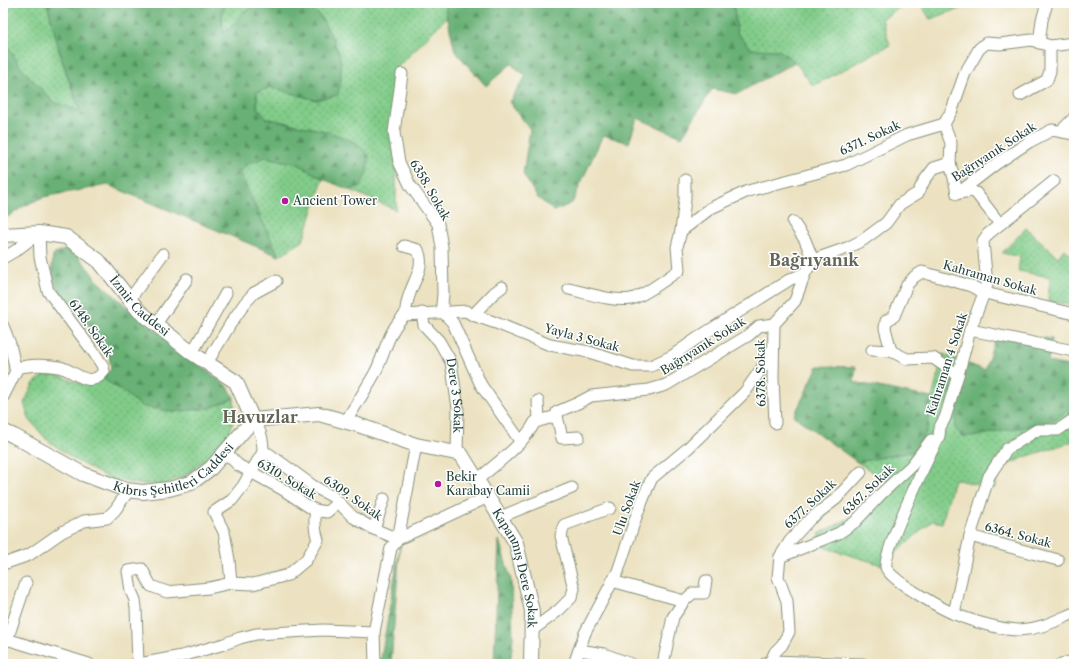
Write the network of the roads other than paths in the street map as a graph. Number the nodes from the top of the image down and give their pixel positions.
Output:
1 (1047, 3) edge
2 (1039, 43) junction
3 (1074, 43) edge
4 (1050, 46) junction
5 (402, 74) dead end
6 (1020, 94) dead end
7 (1074, 118) edge
8 (944, 124) junction
9 (1061, 131) junction
10 (1074, 134) edge
11 (950, 164) junction
12 (685, 180) dead end
13 (1054, 181) dead end
14 (957, 194) junction
15 (793, 222) dead end
16 (1000, 224) junction
17 (681, 231) junction
18 (39, 233) junction
19 (3, 235) edge
20 (404, 246) dead end
21 (163, 254) dead end
22 (3, 258) edge
23 (813, 260) junction
24 (805, 273) junction
25 (187, 279) dead end
26 (276, 281) dead end
27 (502, 287) dead end
28 (569, 289) dead end
29 (985, 292) junction
30 (226, 293) dead end
31 (130, 299) junction
32 (422, 313) junction
33 (444, 313) junction
34 (1074, 314) edge
35 (405, 315) junction
36 (473, 315) junction
37 (156, 324) junction
38 (774, 324) junction
39 (3, 326) edge
40 (970, 330) junction
41 (872, 350) dead end
42 (773, 351) junction
43 (891, 351) junction
44 (1074, 351) edge
45 (192, 353) junction
46 (207, 363) junction
47 (15, 368) junction
48 (958, 375) junction
49 (3, 397) edge
50 (538, 401) dead end
51 (557, 416) junction
52 (945, 418) junction
53 (1074, 419) edge
54 (253, 420) junction
55 (346, 421) junction
56 (539, 421) junction
57 (775, 423) dead end
58 (3, 431) edge
59 (579, 437) dead end
60 (521, 442) junction
61 (416, 445) junction
62 (263, 452) junction
63 (226, 453) junction
64 (457, 453) junction
65 (251, 472) junction
66 (861, 472) dead end
67 (477, 480) junction
68 (572, 488) dead end
69 (129, 490) junction
70 (488, 497) junction
71 (384, 499) dead end
72 (338, 502) junction
73 (610, 508) dead end
74 (316, 510) junction
75 (500, 517) junction
76 (374, 529) junction
77 (970, 536) junction
78 (398, 539) junction
79 (780, 557) junction
80 (1058, 560) dead end
81 (3, 564) edge
82 (612, 581) junction
83 (706, 581) dead end
84 (26, 583) dead end
85 (231, 583) junction
86 (684, 601) junction
87 (1074, 613) edge
88 (954, 614) junction
89 (531, 631) junction
90 (374, 632) junction
91 (5, 639) edge
92 (579, 650) junction
93 (604, 659) edge
94 (1074, 661) edge
95 (768, 663) edge
96 (89, 664) edge
97 (139, 664) edge
98 (375, 664) edge
99 (531, 664) edge
100 (574, 664) edge
101 (631, 664) edge
102 (663, 664) edge
103 (863, 664) edge
104 (1062, 664) edge

1 - 2 street
2 - 4 street
2 - 8 street
3 - 4 street
4 - 6 street
5 - 33 street, 6358. Sokak
7 - 9 street
8 - 11 street
8 - 17 street, 6371. Sokak
9 - 10 street, Bağrıyanık Sokak
9 - 14 street, Bağrıyanık Sokak
11 - 14 street, Bağrıyanık Sokak
11 - 23 street, Bağrıyanık Sokak
12 - 17 street
13 - 16 street, Kahraman 4 Sokak
14 - 16 street
15 - 23 street
16 - 29 street, Kahraman 4 Sokak
17 - 28 street
18 - 19 street, İzmir Caddesi
18 - 22 street
18 - 31 street, İzmir Caddesi
18 - 47 street, 6148. Sokak
20 - 35 street
21 - 31 street
23 - 24 street
24 - 36 street, Yayla 3 Sokak
24 - 38 street
25 - 37 street
26 - 46 street
27 - 36 street
29 - 34 street, Kahraman Sokak
29 - 40 street, Kahraman 4 Sokak
29 - 43 street, Kahraman Sokak
30 - 45 street
31 - 37 street, İzmir Caddesi
32 - 33 street, Yayla 3 Sokak
32 - 35 street, Yayla 3 Sokak
32 - 64 street, Dere 3 Sokak
33 - 36 street, Yayla 3 Sokak
33 - 60 street
35 - 55 street
37 - 45 street, İzmir Caddesi
38 - 42 street, 6378. Sokak
38 - 51 street, Bağrıyanık Sokak
39 - 47 street
40 - 44 street
40 - 48 street, Kahraman 4 Sokak
41 - 43 street
42 - 57 street, 6378. Sokak
42 - 82 street, Ulu Sokak
43 - 48 street
45 - 46 street, İzmir Caddesi
46 - 54 street, İzmir Caddesi
47 - 49 street
48 - 52 street, Kahraman 4 Sokak
50 - 56 street
51 - 56 street, Bağrıyanık Sokak
51 - 59 street
52 - 79 street, 6367. Sokak
52 - 88 street, Kahraman 4 Sokak
53 - 77 street
54 - 55 street
54 - 62 street
54 - 63 street, Kıbrıs Şehitleri Caddesi
55 - 61 street
56 - 60 street
58 - 69 street, Kıbrıs Şehitleri Caddesi
60 - 67 street
61 - 64 street
61 - 78 street
62 - 65 street
62 - 72 street, 6309. Sokak
63 - 65 street, 6310. Sokak
63 - 69 street, Kıbrıs Şehitleri Caddesi
64 - 67 street
65 - 74 street, 6310. Sokak
65 - 85 street
66 - 79 street, 6377. Sokak
67 - 70 street, Kapanmış Dere Sokak
68 - 75 street
69 - 81 street
70 - 75 street, Kapanmış Dere Sokak
70 - 78 street
71 - 76 street
72 - 74 street, 6310. Sokak
72 - 76 street, 6309. Sokak
73 - 89 street
74 - 85 street
75 - 89 street, Kapanmış Dere Sokak
76 - 78 street, 6309. Sokak
77 - 80 street, 6364. Sokak
77 - 88 street
78 - 90 street
79 - 95 street
82 - 86 street
82 - 92 street, Ulu Sokak
83 - 86 street
84 - 91 street
85 - 97 street
86 - 102 street
87 - 88 street
89 - 99 street, Kapanmış Dere Sokak
90 - 97 street
90 - 98 street
91 - 96 street
92 - 93 street
92 - 100 street, Ulu Sokak
93 - 101 street
94 - 104 street
95 - 103 street

